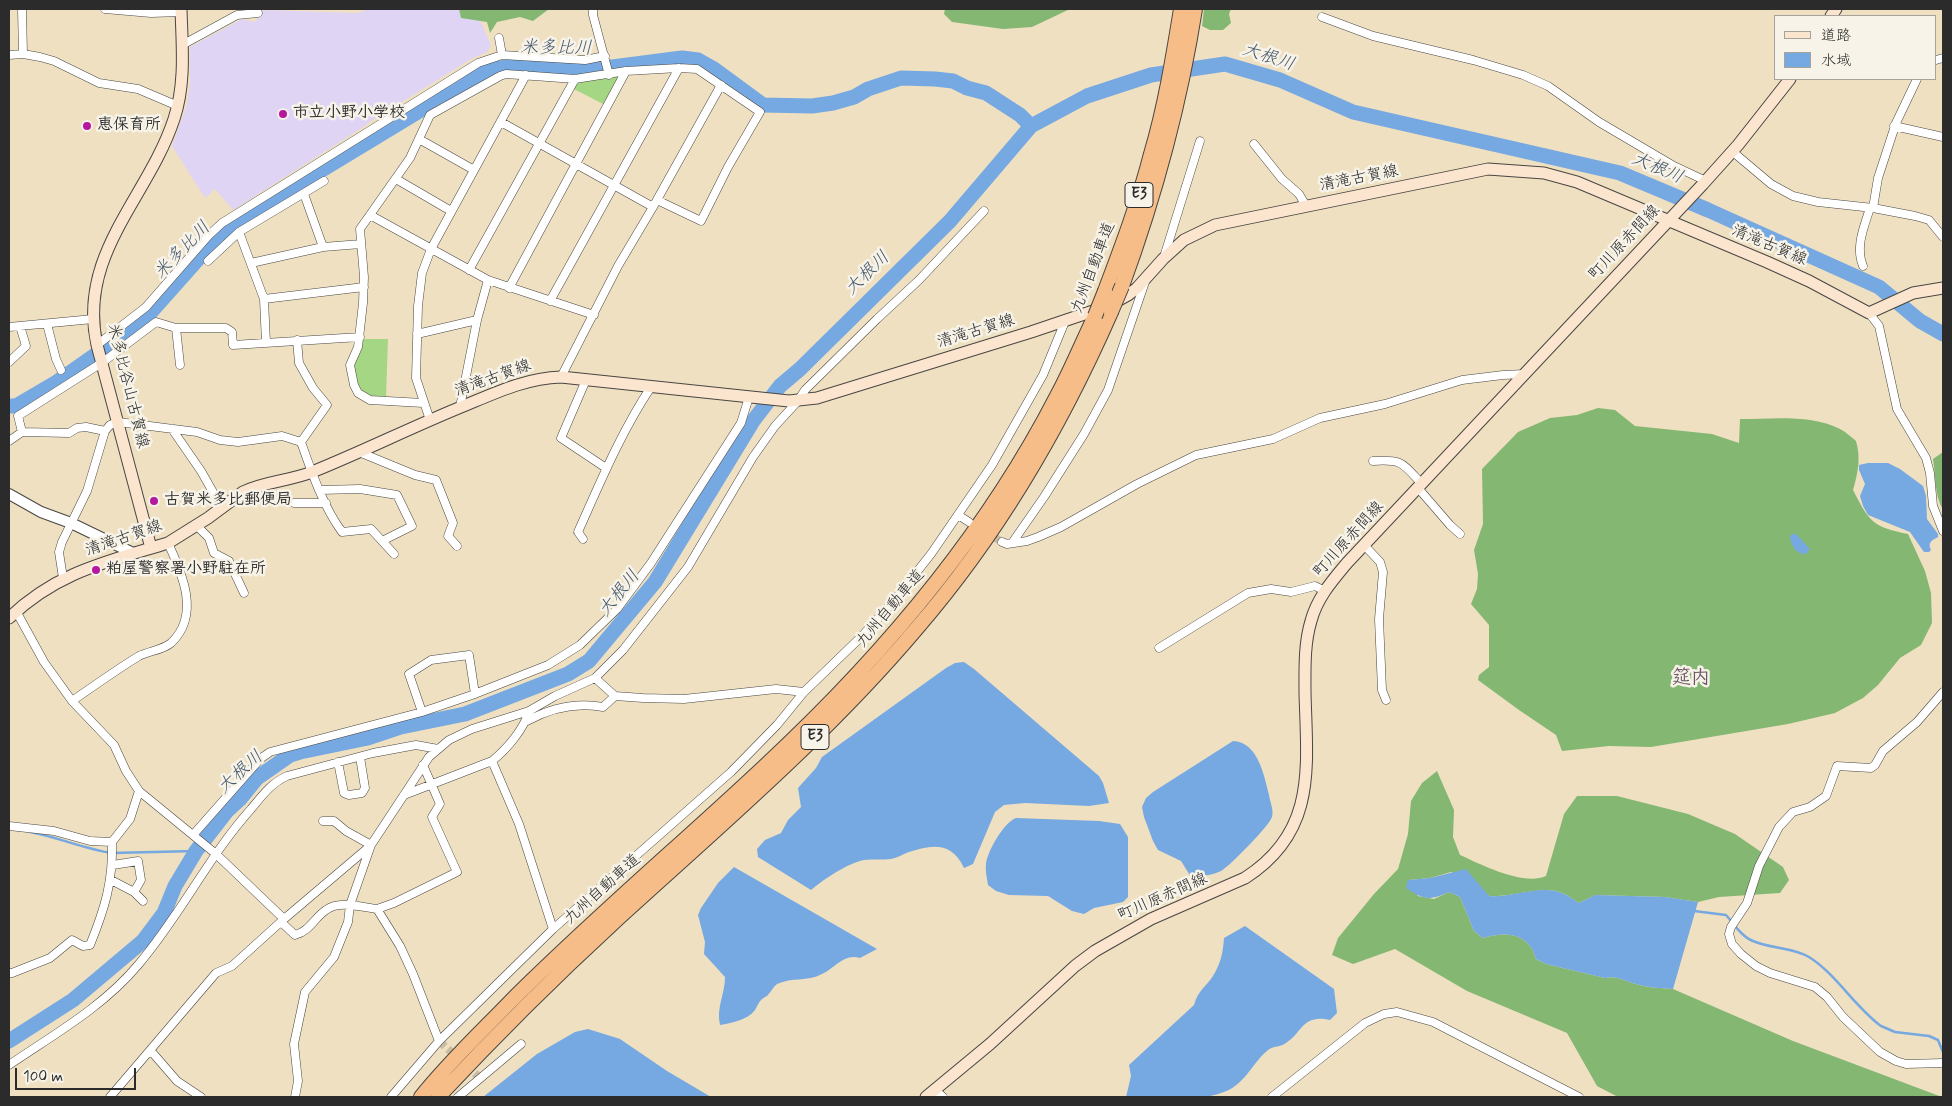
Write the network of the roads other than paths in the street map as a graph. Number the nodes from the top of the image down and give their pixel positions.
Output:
1 (22, 9) edge
2 (105, 9) edge
3 (593, 9) edge
4 (1181, 9) edge
5 (1195, 9) edge
6 (181, 10) edge
7 (151, 11) edge
8 (258, 13) dead end
9 (1322, 17) dead end
10 (499, 38) dead end
11 (182, 45) junction
12 (23, 54) junction
13 (9, 55) edge
14 (502, 55) junction
15 (605, 56) junction
16 (680, 68) junction
17 (626, 71) junction
18 (526, 75) junction
19 (609, 75) junction
20 (575, 79) junction
21 (1789, 80) edge
22 (1917, 80) edge
23 (721, 85) junction
24 (178, 106) junction
25 (501, 122) junction
26 (1894, 126) junction
27 (1943, 137) edge
28 (419, 139) junction
29 (1200, 141) dead end
30 (539, 144) junction
31 (1254, 144) dead end
32 (1732, 152) junction
33 (577, 165) junction
34 (474, 170) junction
35 (396, 179) junction
36 (324, 181) dead end
37 (1705, 182) junction
38 (615, 186) junction
39 (304, 194) junction
40 (655, 203) junction
41 (1306, 206) junction
42 (1871, 208) junction
43 (451, 211) junction
44 (984, 211) dead end
45 (370, 215) junction
46 (1672, 218) junction
47 (239, 232) junction
48 (1943, 236) edge
49 (361, 244) junction
50 (322, 247) junction
51 (431, 249) junction
52 (1163, 258) junction
53 (208, 261) dead end
54 (251, 263) junction
55 (1864, 266) dead end
56 (468, 270) junction
57 (1146, 279) junction
58 (488, 280) junction
59 (364, 287) junction
60 (509, 288) junction
61 (1943, 288) edge
62 (264, 299) junction
63 (550, 301) junction
64 (1871, 312) junction
65 (594, 314) junction
66 (93, 319) junction
67 (1066, 319) junction
68 (477, 320) junction
69 (47, 324) junction
70 (20, 326) junction
71 (9, 327) edge
72 (176, 328) junction
73 (417, 334) junction
74 (360, 337) junction
75 (298, 340) junction
76 (266, 343) junction
77 (98, 344) junction
78 (102, 361) junction
79 (9, 362) edge
80 (180, 365) dead end
81 (61, 370) dead end
82 (1525, 374) junction
83 (560, 377) junction
84 (586, 380) junction
85 (652, 387) junction
86 (749, 397) junction
87 (793, 401) junction
88 (423, 403) junction
89 (460, 407) junction
90 (430, 420) junction
91 (118, 422) junction
92 (172, 428) junction
93 (105, 431) junction
94 (22, 432) junction
95 (9, 441) edge
96 (301, 442) junction
97 (359, 452) junction
98 (1373, 461) dead end
99 (606, 468) junction
100 (310, 472) junction
101 (1420, 486) junction
102 (320, 490) junction
103 (9, 494) edge
104 (294, 503) dead end
105 (326, 503) junction
106 (222, 508) junction
107 (958, 515) junction
108 (970, 522) tunnel mouth
109 (71, 523) junction
110 (197, 526) junction
111 (1943, 531) edge
112 (1460, 534) dead end
113 (583, 539) dead end
114 (382, 541) junction
115 (1002, 542) tunnel mouth
116 (168, 543) junction
117 (1012, 543) junction
118 (1364, 545) junction
119 (457, 546) dead end
120 (151, 548) junction
121 (133, 553) junction
122 (394, 554) dead end
123 (63, 578) junction
124 (1325, 591) junction
125 (244, 593) dead end
126 (12, 614) edge
127 (1159, 648) dead end
128 (595, 678) junction
129 (804, 692) junction
130 (1943, 692) edge
131 (475, 694) junction
132 (614, 696) junction
133 (1386, 700) dead end
134 (72, 701) junction
135 (529, 711) junction
136 (422, 712) junction
137 (527, 720) junction
138 (438, 750) junction
139 (360, 757) junction
140 (492, 761) junction
141 (338, 762) junction
142 (423, 766) junction
143 (431, 784) junction
144 (139, 791) junction
145 (404, 795) junction
146 (323, 821) dead end
147 (9, 826) edge
148 (194, 835) junction
149 (112, 842) junction
150 (371, 845) junction
151 (216, 854) junction
152 (113, 865) junction
153 (110, 880) junction
154 (134, 892) junction
155 (143, 901) dead end
156 (350, 905) junction
157 (377, 909) junction
158 (282, 921) junction
159 (553, 929) junction
160 (9, 973) edge
161 (439, 1042) junction
162 (521, 1044) dead end
163 (484, 1048) junction
164 (151, 1051) junction
165 (1943, 1063) edge
166 (9, 1065) edge
167 (934, 1095) edge
168 (110, 1097) edge
169 (201, 1097) edge
170 (295, 1097) edge
171 (391, 1097) edge
172 (421, 1097) edge
173 (438, 1097) edge
174 (447, 1097) edge
175 (458, 1097) edge
176 (1272, 1097) edge
177 (1579, 1097) edge

1 - 12 street
2 - 7 street
3 - 15 street
4 - 172 highway, 九州自動車道 / E3, bridge
5 - 163 highway, 九州自動車道 / E3, bridge
6 - 7 street
6 - 11 main road, 米多比谷山古賀線
8 - 11 street
9 - 37 street
10 - 14 street
11 - 24 main road, 米多比谷山古賀線
12 - 13 street
12 - 24 street
14 - 15 street
14 - 77 street
15 - 19 street
16 - 17 street
16 - 23 street
16 - 38 street
17 - 19 street
17 - 33 street
18 - 20 street
18 - 25 street
18 - 28 street
19 - 20 street
20 - 30 street
21 - 32 main road, 町川原赤間線
22 - 26 street
23 - 40 street
23 - 40 street
24 - 66 main road, 米多比谷山古賀線
25 - 30 street
25 - 34 street
26 - 27 street
26 - 42 street
28 - 34 street
28 - 35 street
29 - 52 street
30 - 33 street
30 - 56 street
31 - 41 street
32 - 37 main road, 町川原赤間線
32 - 42 street
33 - 38 street
33 - 60 street
34 - 43 street
35 - 43 street
35 - 45 street
36 - 39 street
37 - 46 main road, 町川原赤間線
38 - 40 street
38 - 63 street
39 - 47 street
39 - 50 street
40 - 65 street
41 - 46 main road, 清滝古賀線
41 - 52 main road, 清滝古賀線
42 - 48 street
42 - 55 street
43 - 51 street
44 - 87 street
45 - 49 street
45 - 51 street
46 - 64 main road, 清滝古賀線
46 - 82 main road, 町川原赤間線
47 - 53 street
47 - 54 street
49 - 50 street
49 - 59 street
50 - 54 street
51 - 56 street
51 - 73 street
52 - 57 main road, 清滝古賀線
54 - 62 street
56 - 58 street
57 - 67 main road, 清滝古賀線
57 - 117 street
58 - 60 street
58 - 68 street
59 - 62 street
59 - 74 street
60 - 63 street
61 - 64 main road
62 - 76 street
63 - 65 street
64 - 111 street
65 - 83 street
66 - 69 street
66 - 77 main road, 米多比谷山古賀線
67 - 87 main road, 清滝古賀線
67 - 107 street
68 - 73 street
68 - 89 street
69 - 70 street
69 - 81 street
70 - 71 street
70 - 79 street
72 - 76 street
72 - 78 street
72 - 80 street
73 - 88 street
74 - 75 street
74 - 88 street
75 - 76 street
75 - 96 street
77 - 78 main road, 米多比谷山古賀線
78 - 91 main road, 米多比谷山古賀線
78 - 94 street
82 - 101 main road, 町川原赤間線
82 - 117 street
83 - 84 main road, 清滝古賀線
83 - 89 main road, 清滝古賀線
84 - 85 main road, 清滝古賀線
84 - 99 street
85 - 86 main road, 清滝古賀線
85 - 99 street
86 - 87 main road, 清滝古賀線
86 - 131 street
87 - 128 street
88 - 90 street
89 - 90 main road, 清滝古賀線
90 - 97 main road, 清滝古賀線
91 - 92 street
91 - 93 street
91 - 120 main road, 米多比谷山古賀線
92 - 96 street
92 - 106 street
93 - 94 street
93 - 109 street
94 - 95 street
96 - 100 street
97 - 100 main road, 清滝古賀線
97 - 119 street
98 - 101 street
99 - 113 street
100 - 102 street
100 - 106 main road, 清滝古賀線
101 - 112 street
101 - 118 main road, 町川原赤間線
102 - 105 street
102 - 114 street
103 - 109 street
104 - 105 street
105 - 114 street
106 - 110 main road, 清滝古賀線
107 - 108 street
107 - 129 street
109 - 121 street
109 - 123 street
110 - 116 main road, 清滝古賀線
110 - 125 street
114 - 122 street
115 - 117 street
116 - 120 main road, 清滝古賀線
116 - 134 street
118 - 124 main road, 町川原赤間線
118 - 133 street
120 - 121 main road, 清滝古賀線
121 - 123 main road, 清滝古賀線
123 - 126 main road, 清滝古賀線
124 - 127 street
124 - 167 main road, 町川原赤間線
126 - 134 street
128 - 132 street
128 - 135 street
129 - 132 street
129 - 159 street
130 - 165 street
131 - 136 street
131 - 136 street
132 - 137 street
134 - 144 street
135 - 137 street
135 - 138 street
136 - 148 street
137 - 140 street
138 - 139 street
138 - 142 street
139 - 141 street
139 - 141 street
140 - 143 street
140 - 159 street
141 - 151 street
142 - 143 street
142 - 145 street
143 - 145 street
143 - 157 street
144 - 148 street
144 - 149 street
145 - 150 street
146 - 150 street
147 - 149 street
148 - 151 street
149 - 152 street
150 - 156 street
150 - 158 street
151 - 158 street
151 - 166 street
152 - 153 street
152 - 154 street
153 - 154 street
153 - 160 street
154 - 155 street
156 - 157 street
156 - 158 street
156 - 170 street
157 - 161 street
158 - 164 street
159 - 161 street
161 - 171 street
162 - 175 street
163 - 173 highway, 九州自動車道 / E3
163 - 174 highway
164 - 168 street
164 - 169 street
176 - 177 street

